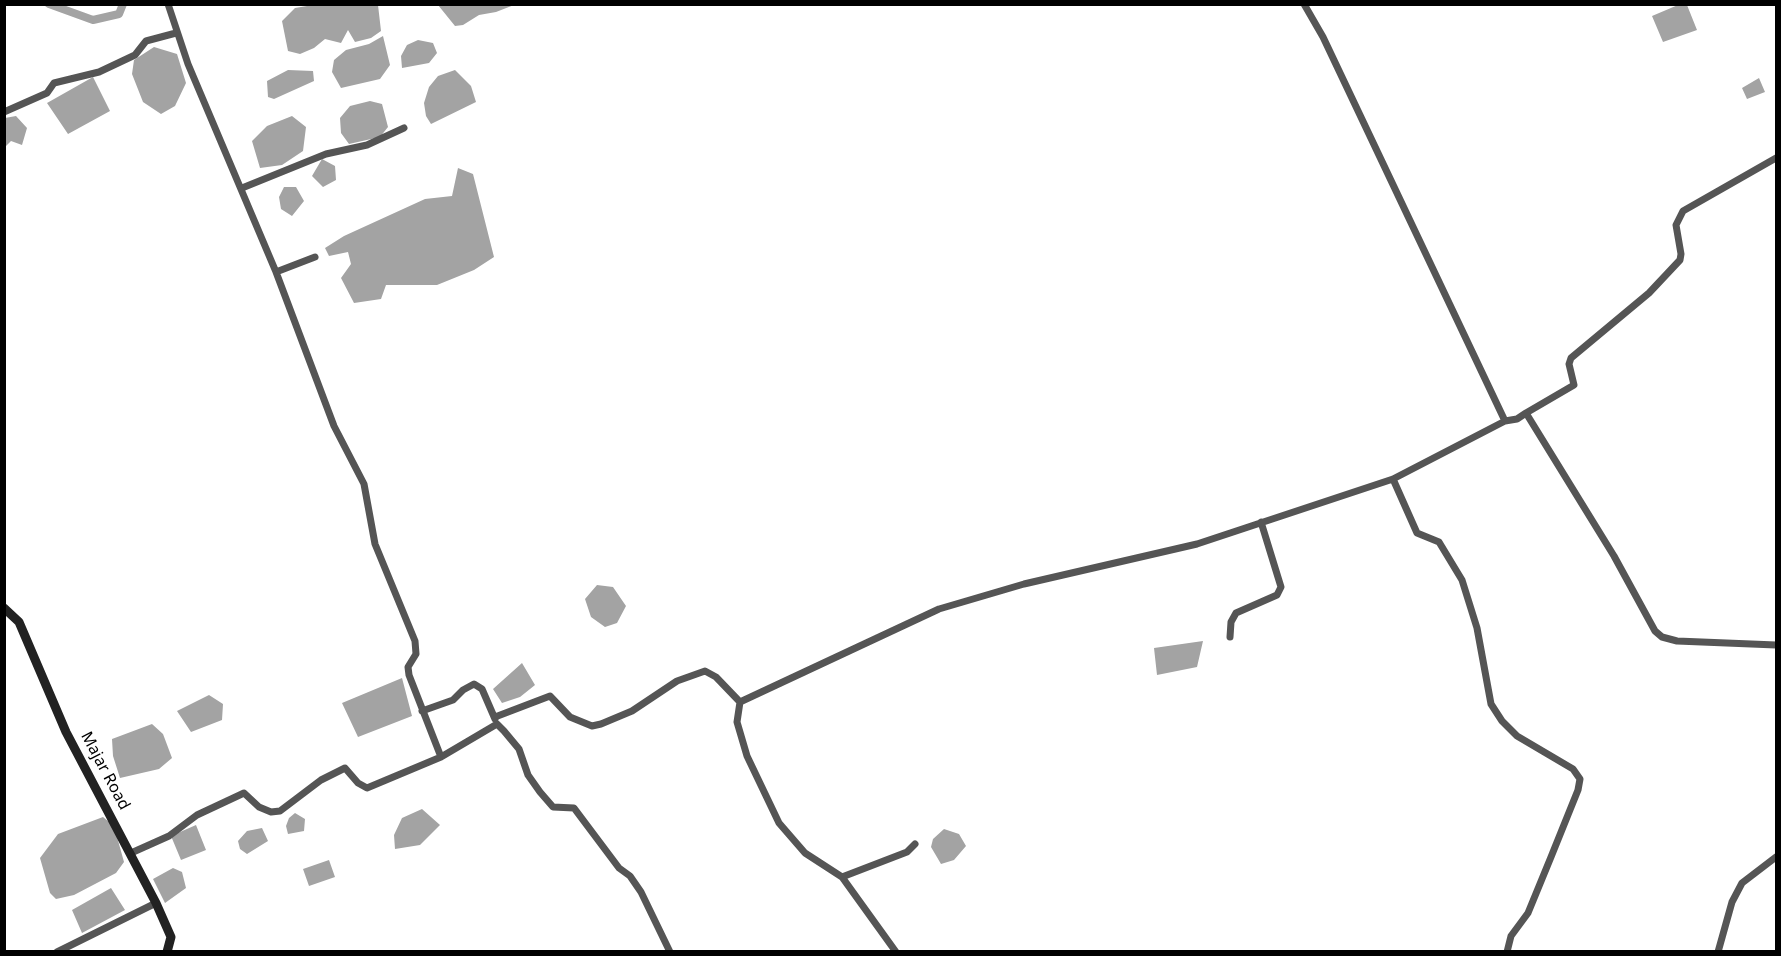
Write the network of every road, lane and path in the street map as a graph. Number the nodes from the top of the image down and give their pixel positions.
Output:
1 (168, 4) edge
2 (1304, 4) edge
3 (176, 33) junction
4 (4, 112) edge
5 (404, 128) dead end
6 (1776, 158) edge
7 (242, 188) junction
8 (315, 257) dead end
9 (276, 272) junction
10 (1526, 413) junction
11 (1505, 421) junction
12 (1393, 479) junction
13 (1261, 522) junction
14 (4, 608) edge
15 (1230, 637) dead end
16 (1776, 645) edge
17 (740, 702) junction
18 (422, 711) junction
19 (496, 721) junction
20 (441, 757) junction
21 (915, 844) dead end
22 (131, 852) junction
23 (1776, 857) edge
24 (842, 876) junction
25 (156, 903) junction
26 (57, 951) edge
27 (167, 951) edge
28 (670, 951) edge
29 (896, 951) edge
30 (1507, 951) edge
31 (1718, 951) edge

1 - 3 street
2 - 11 street
3 - 4 street
3 - 7 street
5 - 7 street
6 - 10 street
7 - 9 street
8 - 9 street
9 - 18 street
10 - 11 street
10 - 16 street
11 - 12 street
12 - 13 street
12 - 30 street
13 - 15 street
13 - 17 street
14 - 22 main road, Majar Road
17 - 19 street
17 - 24 street
18 - 19 street
18 - 20 street
19 - 20 street
19 - 28 street
20 - 22 street
21 - 24 street
22 - 25 main road, Majar Road
23 - 31 street
24 - 29 street
25 - 26 street
25 - 27 main road, Majar Road

